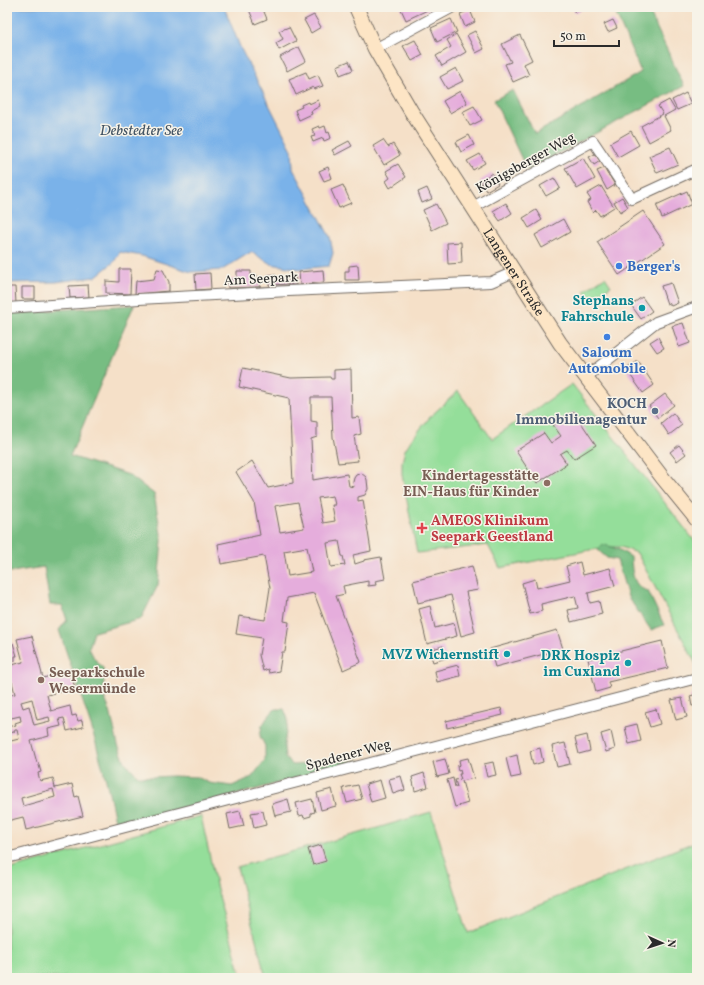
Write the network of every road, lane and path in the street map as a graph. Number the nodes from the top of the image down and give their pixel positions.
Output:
1 (356, 7) edge
2 (453, 7) edge
3 (375, 49) junction
4 (697, 168) edge
5 (474, 207) junction
6 (514, 272) junction
7 (697, 307) edge
8 (7, 308) edge
9 (586, 377) junction
10 (697, 520) edge
11 (697, 678) edge
12 (7, 858) edge

1 - 3 main road, Langener Straße
2 - 3 street
3 - 5 main road, Langener Straße
4 - 5 street, Königsberger Weg
5 - 6 main road, Langener Straße
6 - 8 street, Am Seepark
6 - 9 main road, Langener Straße
7 - 9 street
9 - 10 main road, Langener Straße
11 - 12 street, Spadener Weg

